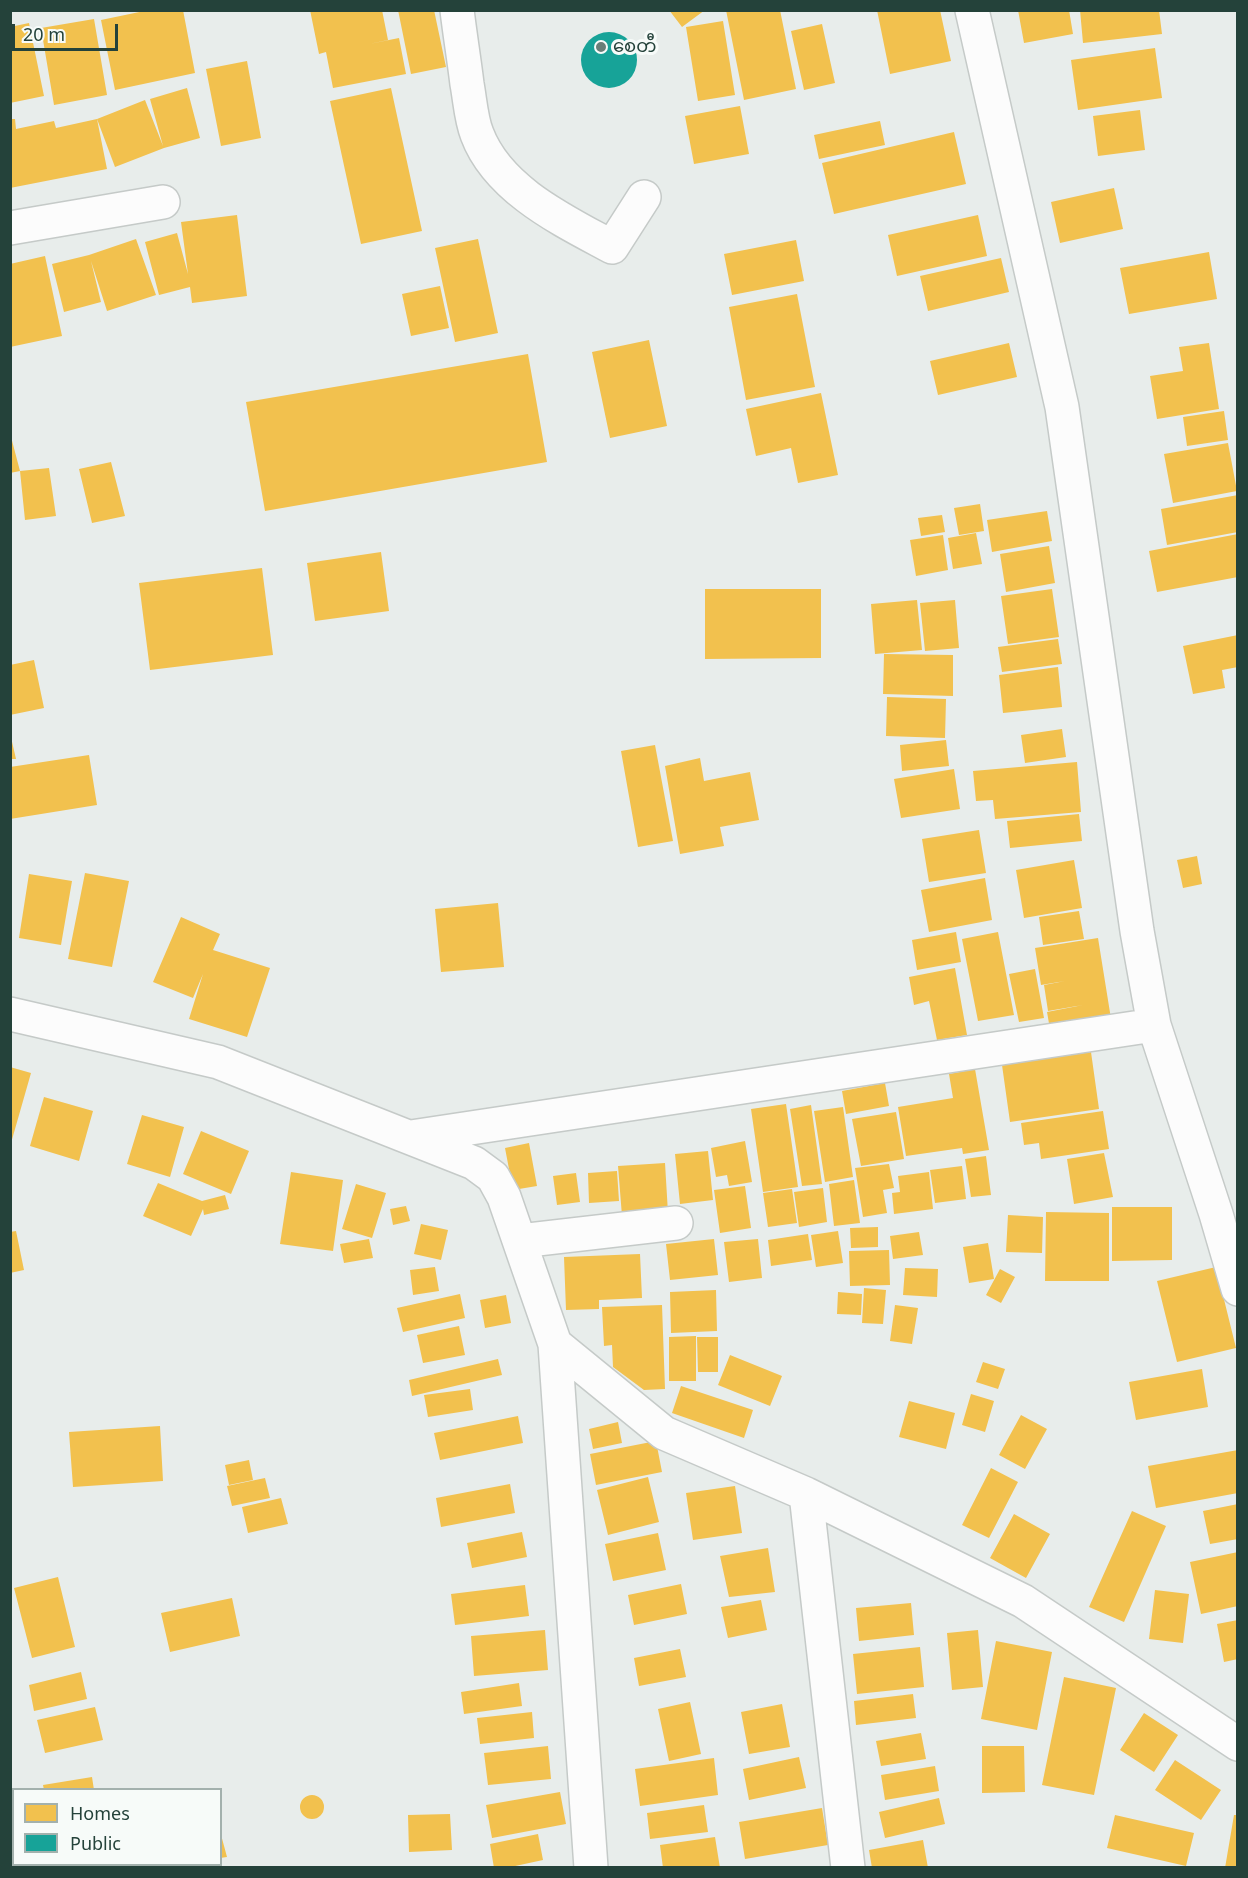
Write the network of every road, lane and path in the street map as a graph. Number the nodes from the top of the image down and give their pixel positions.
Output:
1 (457, 10) edge
2 (972, 10) edge
3 (644, 196) dead end
4 (163, 202) dead end
5 (10, 228) edge
6 (10, 1014) edge
7 (1154, 1025) junction
8 (409, 1138) junction
9 (675, 1223) dead end
10 (520, 1241) junction
11 (1238, 1289) edge
12 (555, 1344) junction
13 (806, 1494) junction
14 (1238, 1744) edge
15 (591, 1868) edge
16 (848, 1868) edge

1 - 3 street
2 - 7 street
4 - 5 street
6 - 8 street
7 - 8 street
7 - 11 street
8 - 10 street
9 - 10 street
10 - 12 street
12 - 13 street
12 - 15 street
13 - 14 street
13 - 16 street

